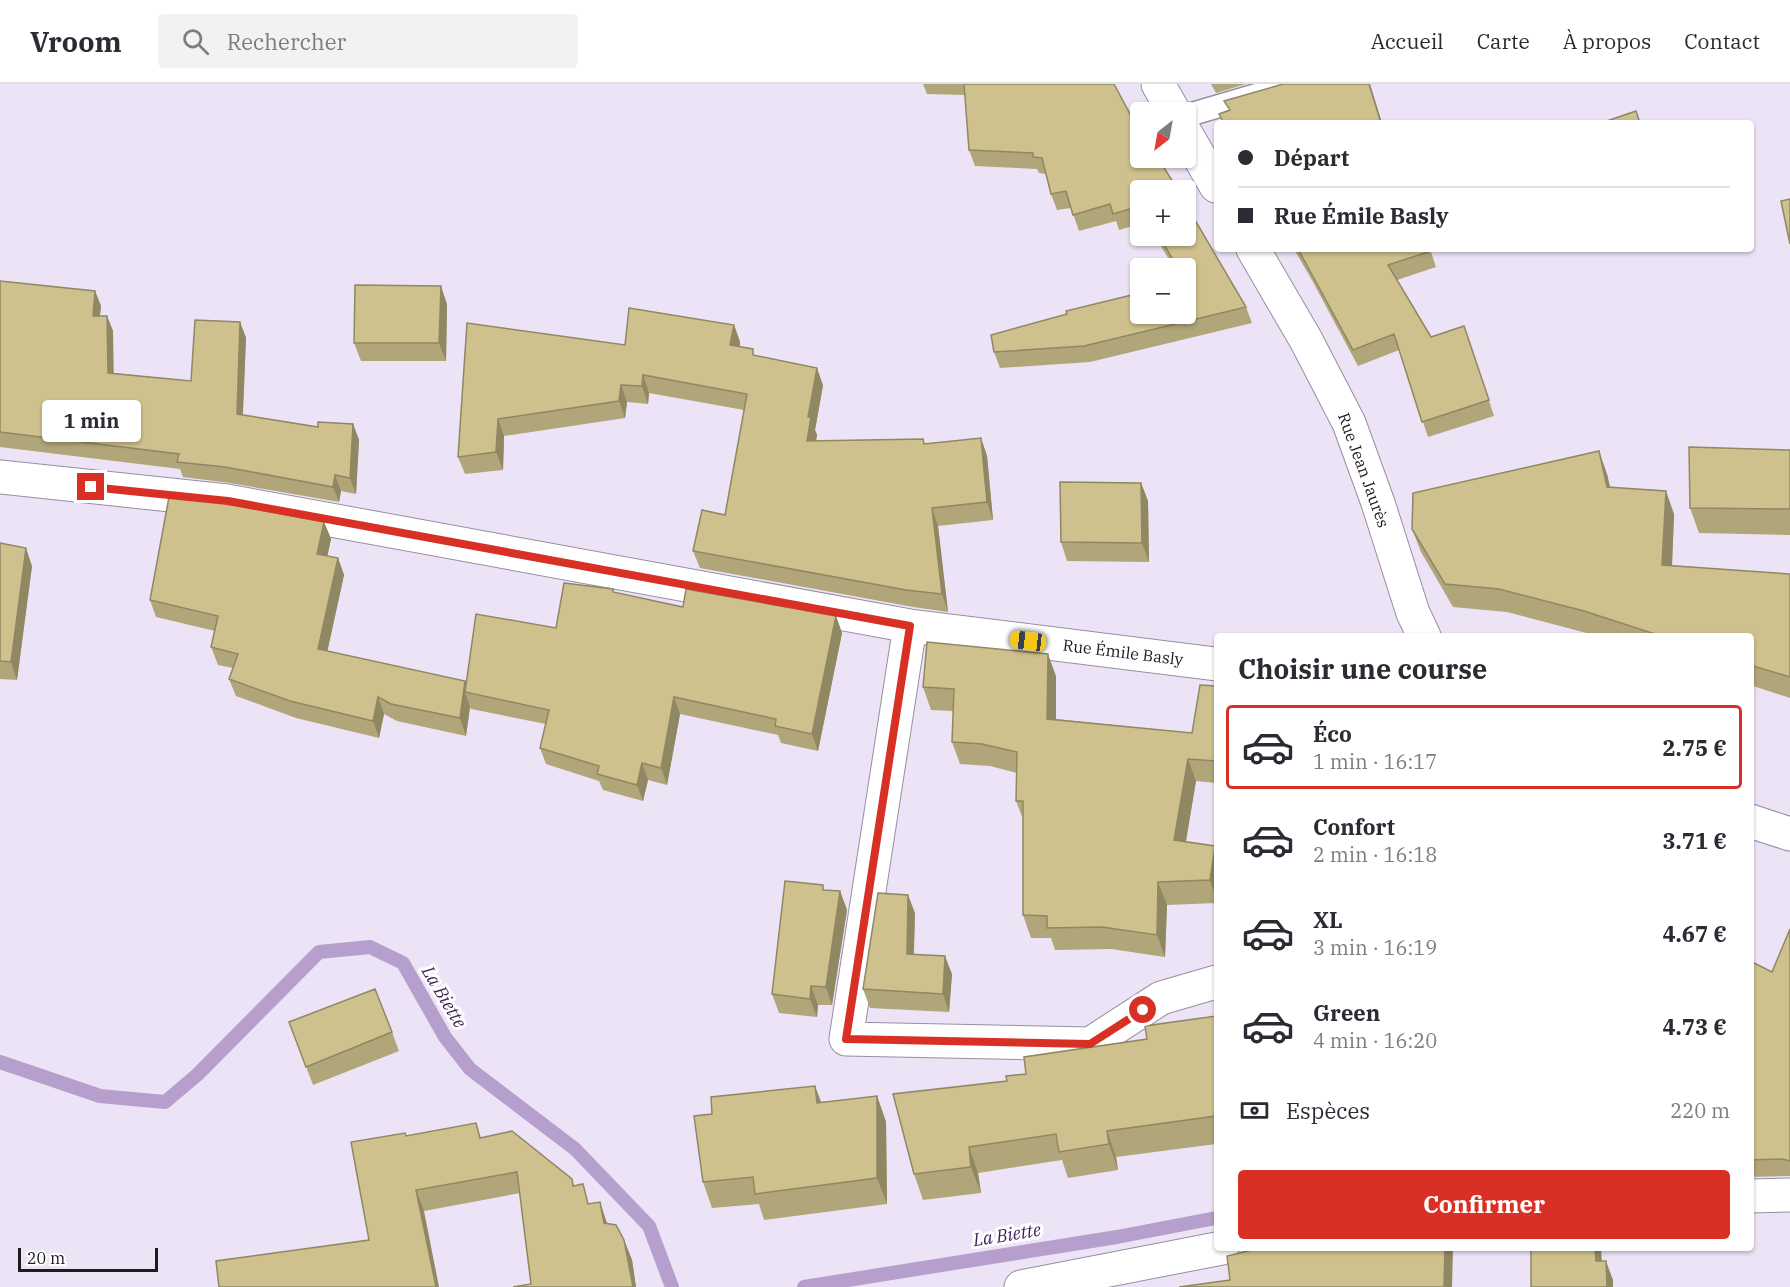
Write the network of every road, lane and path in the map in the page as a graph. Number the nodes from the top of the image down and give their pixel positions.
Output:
1 (1158, 84) edge
2 (1294, 84) edge
3 (1168, 102) edge
4 (1196, 113) edge
5 (1196, 151) edge
6 (1214, 183) edge
7 (1255, 252) edge
8 (0, 477) edge
9 (910, 626) junction
10 (1423, 633) edge
11 (1214, 664) edge
12 (1754, 822) edge
13 (1790, 834) edge
14 (1214, 983) edge
15 (1790, 1195) edge
16 (1754, 1197) edge
17 (1214, 1250) edge
18 (1020, 1287) edge

1 - 3 street
2 - 4 lane
5 - 6 street
7 - 10 street, Rue Jean Jaurès
8 - 9 street, Rue Émile Basly
9 - 11 street, Rue Émile Basly
9 - 14 street
12 - 13 street
15 - 16 street
17 - 18 street

